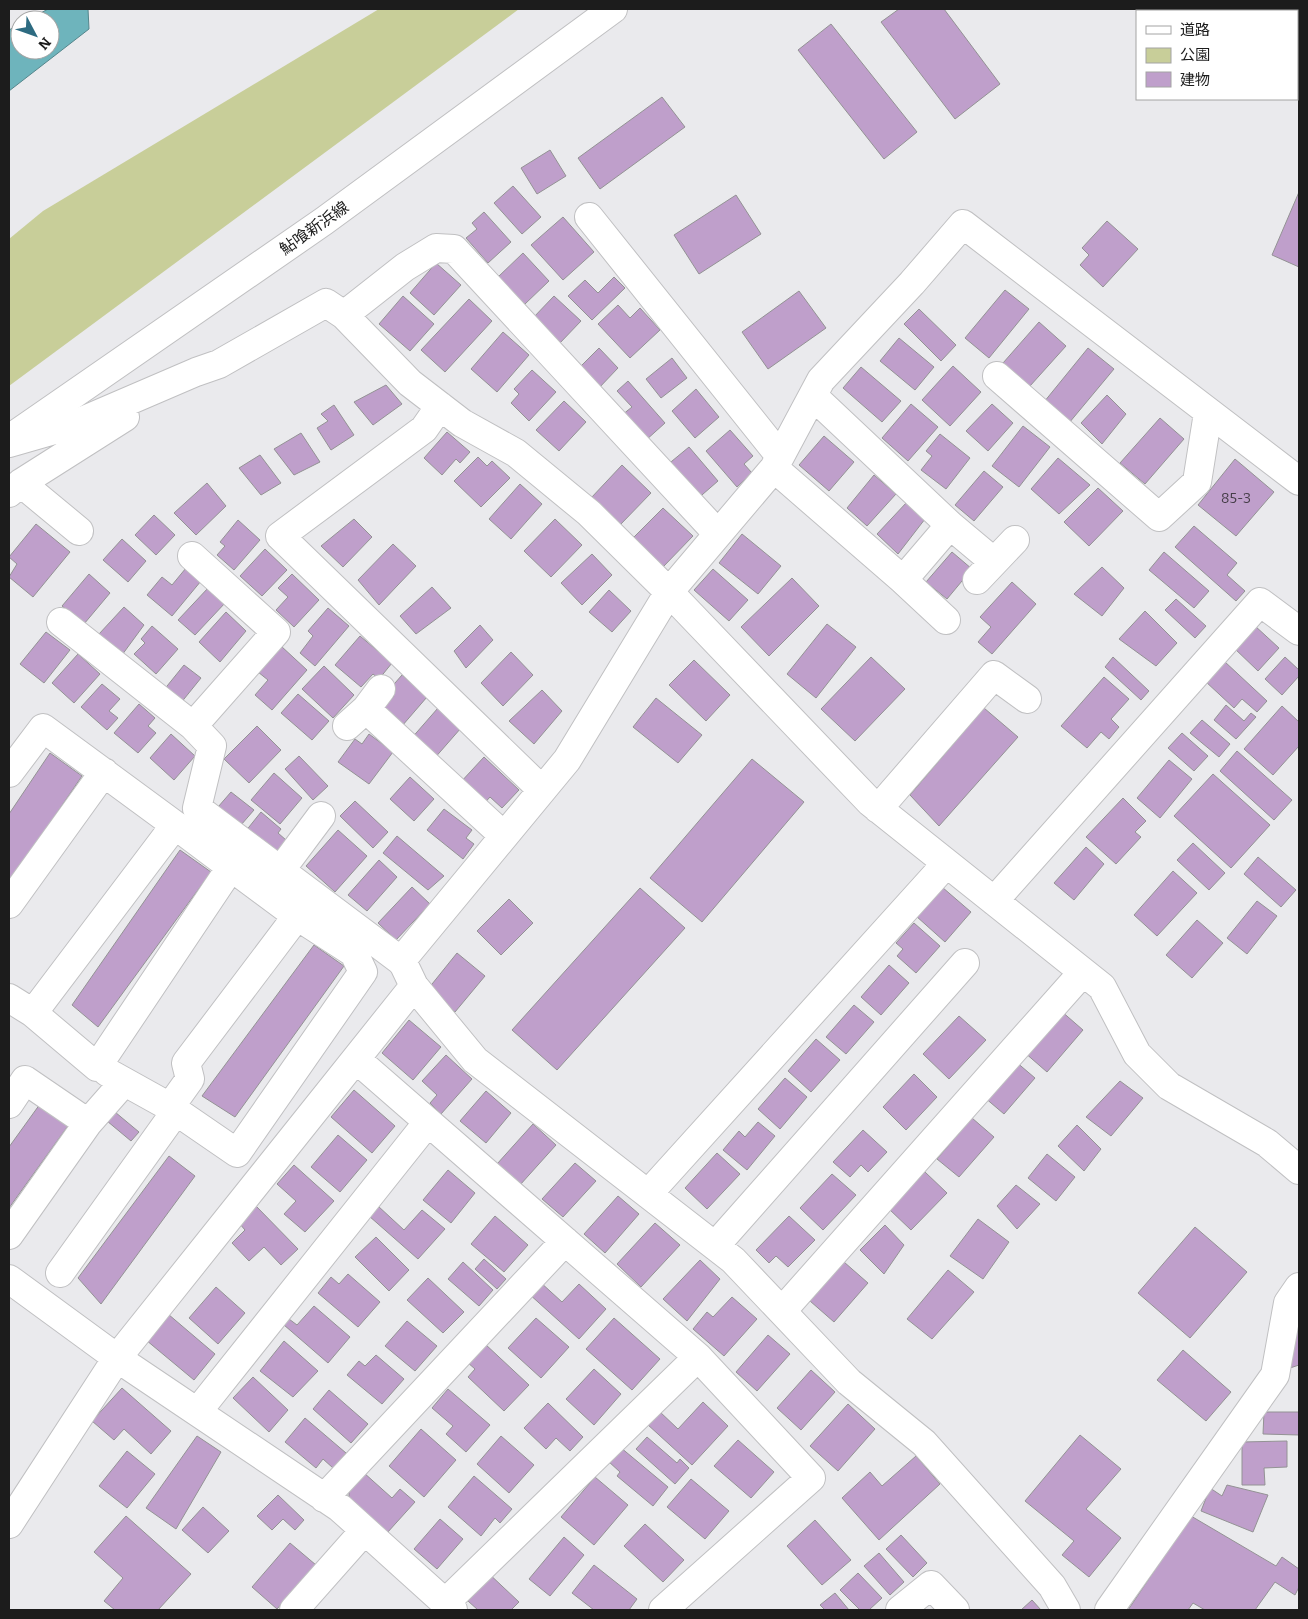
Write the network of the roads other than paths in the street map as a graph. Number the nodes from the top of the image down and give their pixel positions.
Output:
1 (613, 9) edge
2 (589, 217) dead end
3 (344, 315) junction
4 (196, 372) junction
5 (997, 376) dead end
6 (813, 396) junction
7 (440, 406) junction
8 (1208, 413) junction
9 (9, 439) edge
10 (9, 443) edge
11 (777, 462) junction
12 (1299, 481) edge
13 (15, 488) edge
14 (950, 525) junction
15 (79, 531) dead end
16 (718, 534) junction
17 (1014, 540) dead end
18 (192, 556) dead end
19 (903, 580) junction
20 (669, 592) junction
21 (946, 620) dead end
22 (61, 622) dead end
23 (1299, 631) edge
24 (1027, 699) dead end
25 (365, 708) dead end
26 (193, 726) junction
27 (104, 772) junction
28 (9, 773) edge
29 (542, 790) junction
30 (878, 809) junction
31 (321, 816) dead end
32 (175, 825) junction
33 (504, 836) junction
34 (946, 864) junction
35 (231, 868) junction
36 (280, 871) junction
37 (994, 901) junction
38 (9, 904) edge
39 (297, 916) junction
40 (401, 961) junction
41 (965, 963) dead end
42 (1082, 972) junction
43 (414, 986) junction
44 (15, 1003) edge
45 (357, 1060) junction
46 (97, 1067) junction
47 (124, 1082) junction
48 (9, 1104) edge
49 (173, 1109) junction
50 (428, 1122) junction
51 (88, 1123) junction
52 (1299, 1170) edge
53 (648, 1194) junction
54 (9, 1235) edge
55 (565, 1241) junction
56 (715, 1246) junction
57 (60, 1273) dead end
58 (9, 1279) edge
59 (1299, 1287) edge
60 (782, 1311) junction
61 (698, 1357) junction
62 (117, 1358) junction
63 (198, 1411) junction
64 (324, 1498) junction
65 (9, 1524) edge
66 (364, 1531) junction
67 (449, 1607) edge
68 (294, 1610) edge
69 (663, 1610) edge
70 (900, 1610) edge
71 (955, 1610) edge
72 (1066, 1610) edge
73 (1109, 1610) edge

1 - 9 street, 鮎喰新浜線
2 - 11 street
3 - 4 street
3 - 7 street
3 - 16 street
4 - 10 street
4 - 13 street
5 - 8 street
6 - 8 street
6 - 11 street
6 - 14 street
7 - 20 street
7 - 29 street
8 - 12 street
11 - 16 street
11 - 19 street
13 - 15 street
14 - 17 street
14 - 19 street
16 - 20 street
18 - 26 street
19 - 21 street
20 - 29 street
20 - 30 street
22 - 26 street
23 - 37 street
24 - 30 street
25 - 33 street
26 - 36 street
27 - 28 street
27 - 32 street
27 - 38 street
29 - 33 street
30 - 34 street
31 - 36 street
32 - 35 street
32 - 44 street
33 - 40 street
34 - 37 street
34 - 53 street
35 - 39 street
35 - 46 street
36 - 40 street
37 - 42 street
39 - 49 street
39 - 49 street
40 - 43 street
41 - 56 street
42 - 52 street
42 - 60 street
43 - 45 street
43 - 53 street
44 - 46 street
45 - 50 street
45 - 62 street
46 - 47 street
47 - 49 street
47 - 51 street
48 - 51 street
49 - 57 street
50 - 55 street
50 - 63 street
51 - 54 street
53 - 56 street
55 - 61 street
55 - 64 street
56 - 60 street
58 - 62 street
59 - 73 street
60 - 72 street
61 - 67 street
61 - 69 street
62 - 63 street
62 - 65 street
63 - 64 street
64 - 66 street
66 - 67 street
66 - 68 street
70 - 71 street

